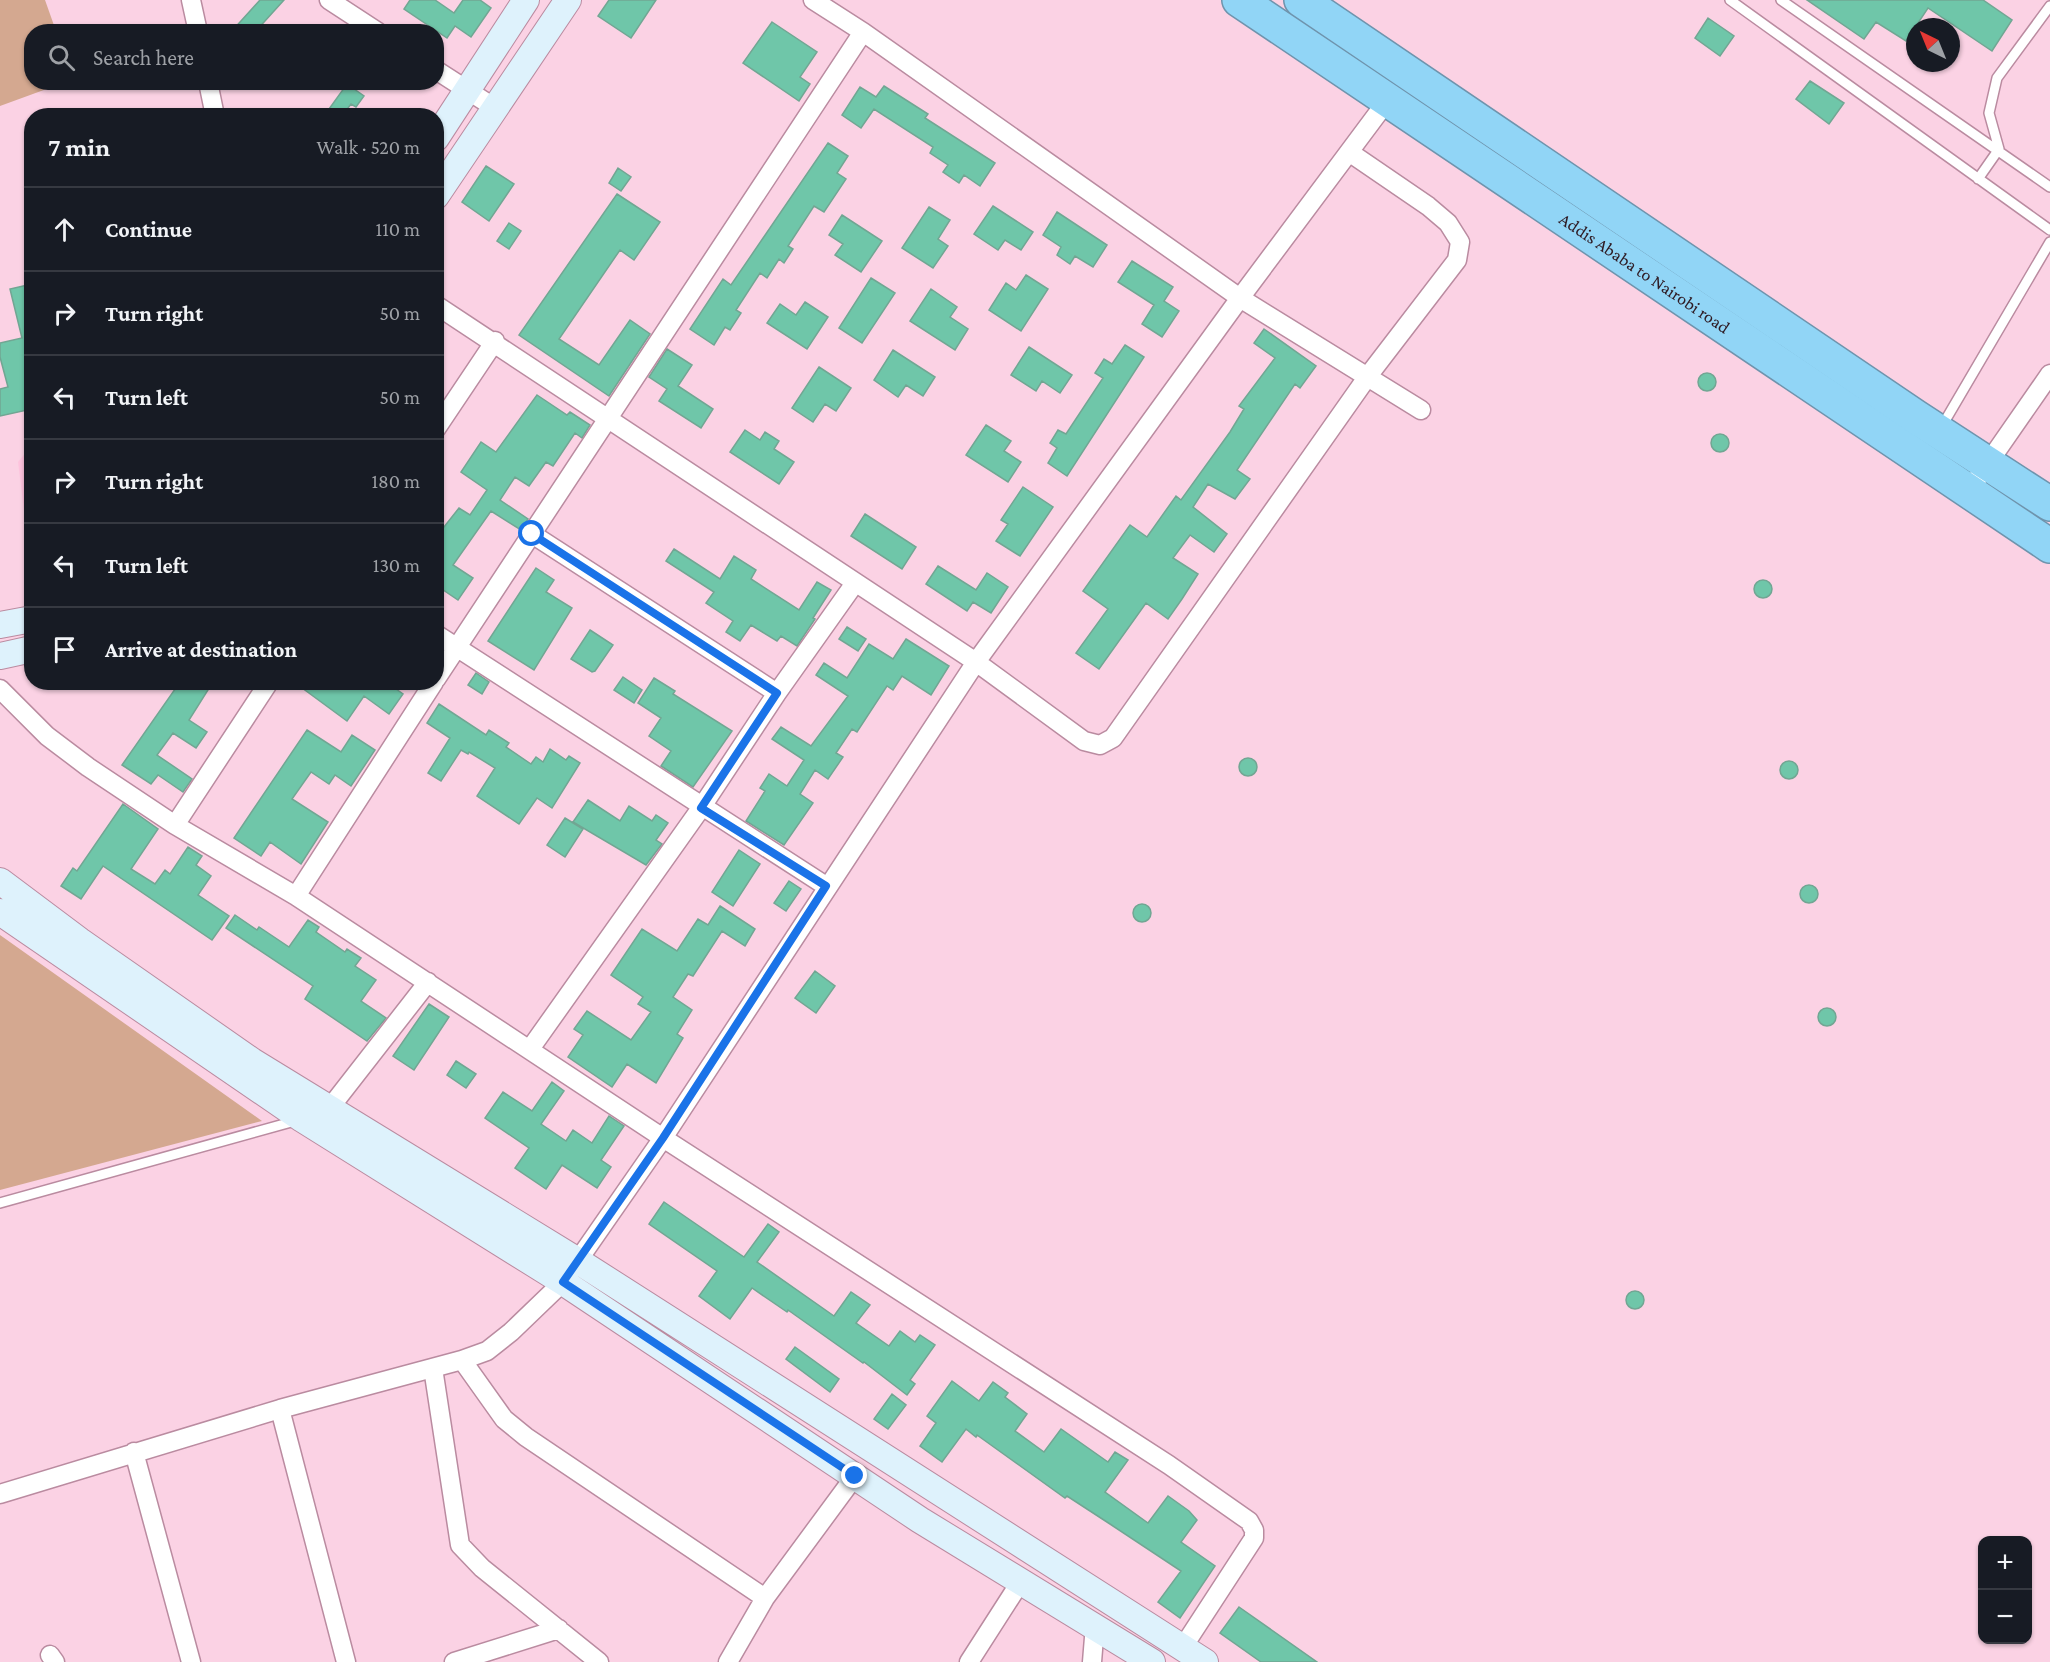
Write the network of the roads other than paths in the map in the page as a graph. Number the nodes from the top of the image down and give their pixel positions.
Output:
1 (191, 0) edge
2 (329, 0) edge
3 (526, 0) edge
4 (568, 0) edge
5 (813, 0) edge
6 (1239, 0) edge
7 (1300, 0) edge
8 (1730, 0) edge
9 (1781, 0) edge
10 (2050, 6) edge
11 (196, 24) edge
12 (366, 24) edge
13 (863, 32) junction
14 (444, 75) edge
15 (467, 89) junction
16 (210, 90) edge
17 (1387, 100) junction
18 (213, 108) edge
19 (495, 108) junction
20 (444, 125) edge
21 (1998, 149) junction
22 (1349, 152) junction
23 (1978, 178) junction
24 (444, 184) edge
25 (2050, 187) edge
26 (2050, 230) edge
27 (2050, 242) edge
28 (1240, 298) junction
29 (444, 310) edge
30 (495, 341) junction
31 (2050, 374) edge
32 (1368, 376) junction
33 (1422, 410) dead end
34 (444, 417) edge
35 (609, 417) junction
36 (1930, 445) junction
37 (1986, 464) junction
38 (1968, 492) junction
39 (2050, 504) edge
40 (532, 534) junction
41 (2050, 546) edge
42 (855, 583) junction
43 (24, 620) edge
44 (0, 625) edge
45 (444, 639) edge
46 (457, 647) junction
47 (24, 651) edge
48 (0, 656) edge
49 (976, 662) junction
50 (444, 667) edge
51 (0, 688) edge
52 (264, 690) edge
53 (429, 690) edge
54 (777, 693) junction
55 (701, 808) junction
56 (175, 825) junction
57 (0, 881) edge
58 (826, 886) junction
59 (296, 896) junction
60 (0, 912) edge
61 (428, 982) junction
62 (531, 1049) junction
63 (328, 1109) junction
64 (302, 1119) junction
65 (663, 1138) junction
66 (0, 1203) edge
67 (578, 1261) junction
68 (563, 1282) junction
69 (462, 1360) junction
70 (433, 1368) junction
71 (280, 1409) junction
72 (134, 1452) junction
73 (855, 1476) junction
74 (0, 1494) edge
75 (1022, 1581) junction
76 (765, 1598) junction
77 (1095, 1625) junction
78 (559, 1629) junction
79 (1183, 1647) junction
80 (191, 1662) edge
81 (346, 1662) edge
82 (454, 1662) edge
83 (599, 1662) edge
84 (728, 1662) edge
85 (969, 1662) edge
86 (1092, 1662) edge
87 (1152, 1662) edge
88 (1206, 1662) edge

1 - 11 street
2 - 12 street
3 - 15 main road
4 - 19 main road
5 - 13 street
6 - 17 highway, Addis Ababa to Nairobi road
7 - 36 highway, Addis Ababa to Nairobi road
8 - 23 lane
9 - 21 lane
10 - 21 lane
13 - 28 street
13 - 35 street
14 - 15 street
15 - 19 street
15 - 20 main road
16 - 18 street
17 - 22 street
17 - 36 highway, Addis Ababa to Nairobi road
19 - 24 main road
21 - 23 lane
21 - 25 lane
22 - 28 street
22 - 32 street
23 - 26 lane
27 - 36 lane
28 - 32 street
28 - 49 street
29 - 30 street
30 - 34 street
30 - 35 street
31 - 37 street
32 - 33 street
32 - 49 street
35 - 40 street
35 - 42 street
36 - 37 highway, Addis Ababa to Nairobi road
36 - 38 highway, Addis Ababa to Nairobi road
37 - 38 street
37 - 39 highway, Addis Ababa to Nairobi road
38 - 41 highway, Addis Ababa to Nairobi road
40 - 46 street
40 - 54 street
42 - 49 street
42 - 54 street
43 - 44 main road
45 - 46 street
46 - 50 street
46 - 55 street
47 - 48 main road
49 - 58 street
51 - 56 street
52 - 56 street
53 - 59 street
54 - 55 street
55 - 58 street
55 - 62 street
56 - 59 street
57 - 63 main road
58 - 65 street
59 - 61 street
60 - 64 main road
61 - 62 street
61 - 63 street
62 - 65 street
63 - 64 street
63 - 67 main road
64 - 66 lane
64 - 68 main road
65 - 67 street
65 - 79 street
67 - 68 street
67 - 79 main road
68 - 69 street
68 - 73 main road
69 - 70 street
69 - 76 street
70 - 71 street
70 - 78 street
71 - 72 street
71 - 81 street
72 - 74 street
72 - 80 street
73 - 75 main road
73 - 76 street
75 - 77 main road
75 - 85 street
76 - 84 street
77 - 86 street
77 - 87 main road
78 - 82 street
78 - 83 street
79 - 88 main road

